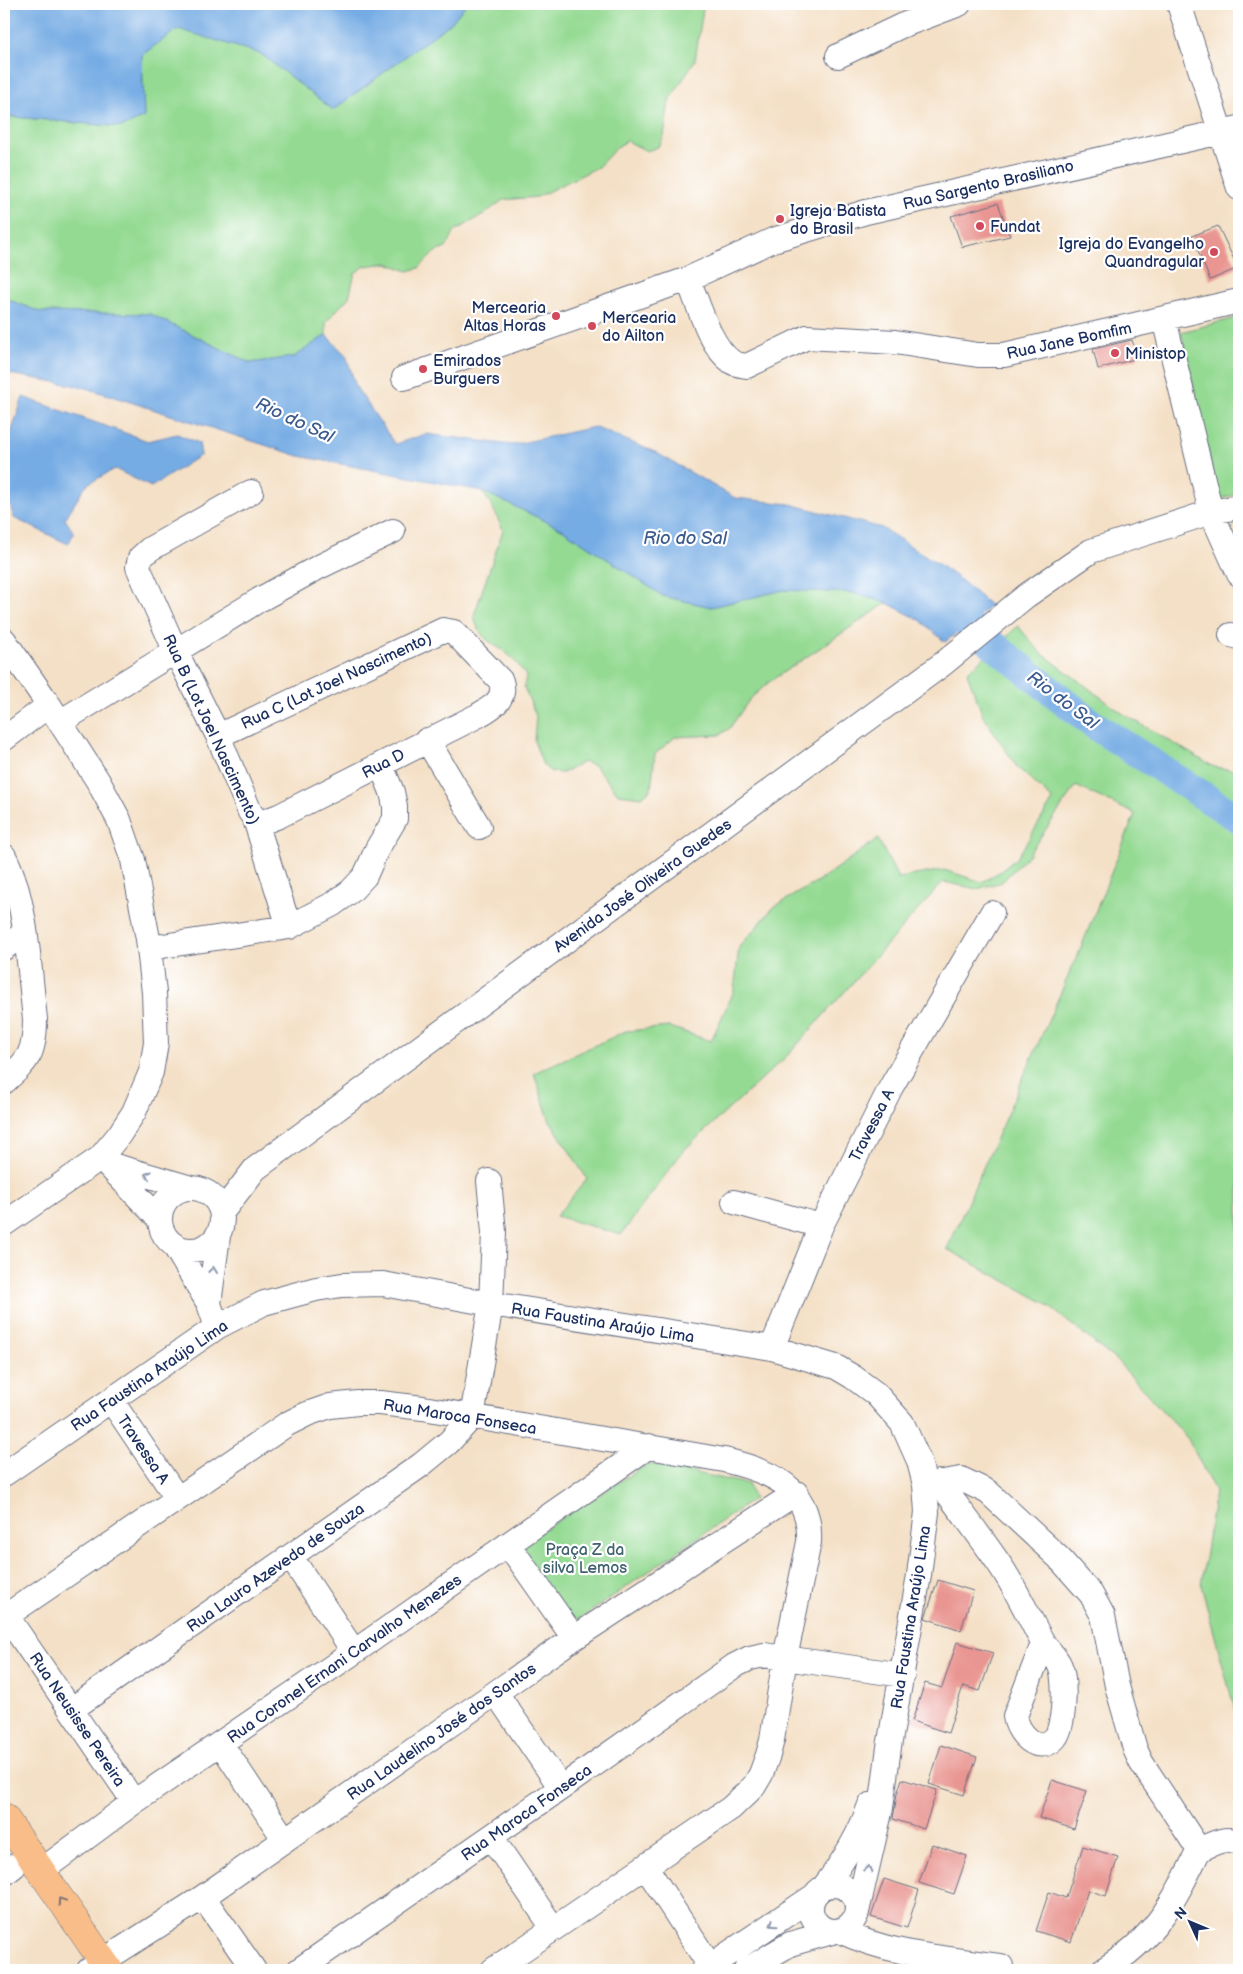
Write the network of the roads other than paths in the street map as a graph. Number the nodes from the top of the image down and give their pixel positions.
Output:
1 (959, 4) edge
2 (1179, 4) edge
3 (838, 56) dead end
4 (1231, 130) edge
5 (1239, 188) edge
6 (688, 279) junction
7 (1239, 301) edge
8 (1164, 319) junction
9 (404, 378) dead end
10 (251, 492) dead end
11 (1239, 507) edge
12 (1211, 512) junction
13 (393, 531) dead end
14 (1239, 574) edge
15 (4, 640) edge
16 (176, 652) junction
17 (503, 691) joint
18 (54, 714) junction
19 (218, 736) junction
20 (4, 739) edge
21 (428, 740) junction
22 (381, 765) junction
23 (255, 819) junction
24 (479, 826) dead end
25 (4, 856) edge
26 (992, 913) dead end
27 (289, 927) junction
28 (24, 933) junction
29 (4, 948) edge
30 (149, 948) junction
31 (4, 1082) edge
32 (103, 1160) junction
33 (255, 1169) junction
34 (488, 1181) dead end
35 (196, 1189) junction
36 (734, 1202) dead end
37 (222, 1212) junction
38 (160, 1220) junction
39 (4, 1224) edge
40 (821, 1226) junction
41 (218, 1236) junction
42 (174, 1246) junction
43 (209, 1304) junction
44 (491, 1304) junction
45 (216, 1328) junction
46 (772, 1348) junction
47 (111, 1400) junction
48 (472, 1417) junction
49 (649, 1446) junction
50 (4, 1474) edge
51 (932, 1483) junction
52 (796, 1493) junction
53 (177, 1498) junction
54 (508, 1544) junction
55 (291, 1557) junction
56 (5, 1614) edge
57 (574, 1638) junction
58 (1044, 1644) dead end
59 (354, 1652) junction
60 (785, 1658) junction
61 (903, 1675) junction
62 (496, 1693) junction
63 (72, 1709) junction
64 (221, 1744) junction
65 (890, 1747) junction
66 (561, 1788) junction
67 (134, 1802) junction
68 (4, 1817) edge
69 (491, 1837) junction
70 (285, 1840) junction
71 (1239, 1842) edge
72 (1199, 1850) junction
73 (7, 1864) edge
74 (646, 1867) junction
75 (41, 1871) junction
76 (819, 1892) junction
77 (203, 1897) junction
78 (843, 1926) junction
79 (553, 1928) junction
80 (73, 1934) junction
81 (933, 1964) edge
82 (1000, 1966) dead end
83 (100, 1968) edge
84 (707, 1968) edge
85 (254, 1970) edge
86 (298, 1970) edge
87 (493, 1970) edge
88 (746, 1970) edge
89 (1103, 1970) edge

1 - 3 street
2 - 4 street
4 - 5 street
4 - 6 street, Rua Sargento Brasiliano
6 - 8 street, Rua Jane Bomfim
6 - 9 street, Rua Sargento Brasiliano
7 - 8 street, Rua Jane Bomfim
8 - 12 street
10 - 16 street, Rua B (Lot Joel Nascimento)
11 - 12 street, Avenida José Oliveira Guedes
12 - 14 street
12 - 33 street, Avenida José Oliveira Guedes
13 - 16 street
15 - 18 street
16 - 18 street
16 - 19 street, Rua B (Lot Joel Nascimento)
17 - 19 street, Rua C (Lot Joel Nascimento)
17 - 21 street, Rua D
18 - 20 street
18 - 30 street
19 - 23 street, Rua B (Lot Joel Nascimento)
21 - 22 street, Rua D
21 - 24 street
22 - 23 street, Rua D
22 - 27 street
23 - 27 street, Rua B (Lot Joel Nascimento)
25 - 28 street
26 - 40 street, Travessa A
27 - 30 street
28 - 29 street
28 - 31 street
30 - 32 street
35 -> 32 street
32 - 38 street
32 - 39 street
33 - 35 street, Avenida José Oliveira Guedes
33 - 37 street, Avenida José Oliveira Guedes
34 - 44 street
35 - 37 street
35 - 38 street
36 - 40 street
37 - 41 street
38 - 42 street
40 - 46 street, Travessa A
41 - 42 street
43 -> 41 street
42 - 43 street
43 - 45 street
44 - 45 street, Rua Faustina Araújo Lima
44 - 46 street, Rua Faustina Araújo Lima
44 - 48 street
45 - 47 street, Rua Faustina Araújo Lima
46 - 51 street, Rua Faustina Araújo Lima
47 - 50 street, Rua Faustina Araújo Lima
47 - 53 street, Travessa A
48 - 49 street, Rua Maroca Fonseca
48 - 53 street, Rua Maroca Fonseca
48 - 55 street, Rua Lauro Azevedo de Souza
49 - 52 street, Rua Maroca Fonseca
49 - 54 street, Rua Coronel Ernani Carvalho Menezes
51 - 58 street
51 - 61 street, Rua Faustina Araújo Lima
51 - 72 street
52 - 57 street, Rua Laudelino José dos Santos
52 - 60 street
53 - 56 street, Rua Maroca Fonseca
54 - 57 street
54 - 59 street, Rua Coronel Ernani Carvalho Menezes
55 - 59 street
55 - 63 street, Rua Lauro Azevedo de Souza
56 - 63 street, Rua Neusisse Pereira
57 - 62 street, Rua Laudelino José dos Santos
59 - 64 street, Rua Coronel Ernani Carvalho Menezes
60 - 61 street, Rua Maroca Fonseca
60 - 66 street, Rua Maroca Fonseca
60 - 74 street
61 - 65 street, Rua Faustina Araújo Lima
62 - 66 street
62 - 70 street, Rua Laudelino José dos Santos
63 - 67 street, Rua Neusisse Pereira
64 - 67 street, Rua Coronel Ernani Carvalho Menezes
64 - 70 street
65 - 76 street, Rua Faustina Araújo Lima
78 -> 65 street, Rua Faustina Araújo Lima
66 - 69 street, Rua Maroca Fonseca
67 - 75 street, Rua Coronel Ernani Carvalho Menezes
68 - 75 main road
69 - 79 street
69 - 86 street, Rua Maroca Fonseca
70 - 77 street, Rua Laudelino José dos Santos
71 - 72 street
72 - 89 street
73 - 80 main road
74 - 79 street
74 - 84 street
80 -> 75 main road
76 - 78 street
76 - 78 street
76 -> 84 street, Rua Faustina Araújo Lima
77 - 83 street, Rua Laudelino José dos Santos
77 - 85 street
78 - 81 street
78 - 88 street
79 - 87 street
80 - 83 main road
81 - 82 street

